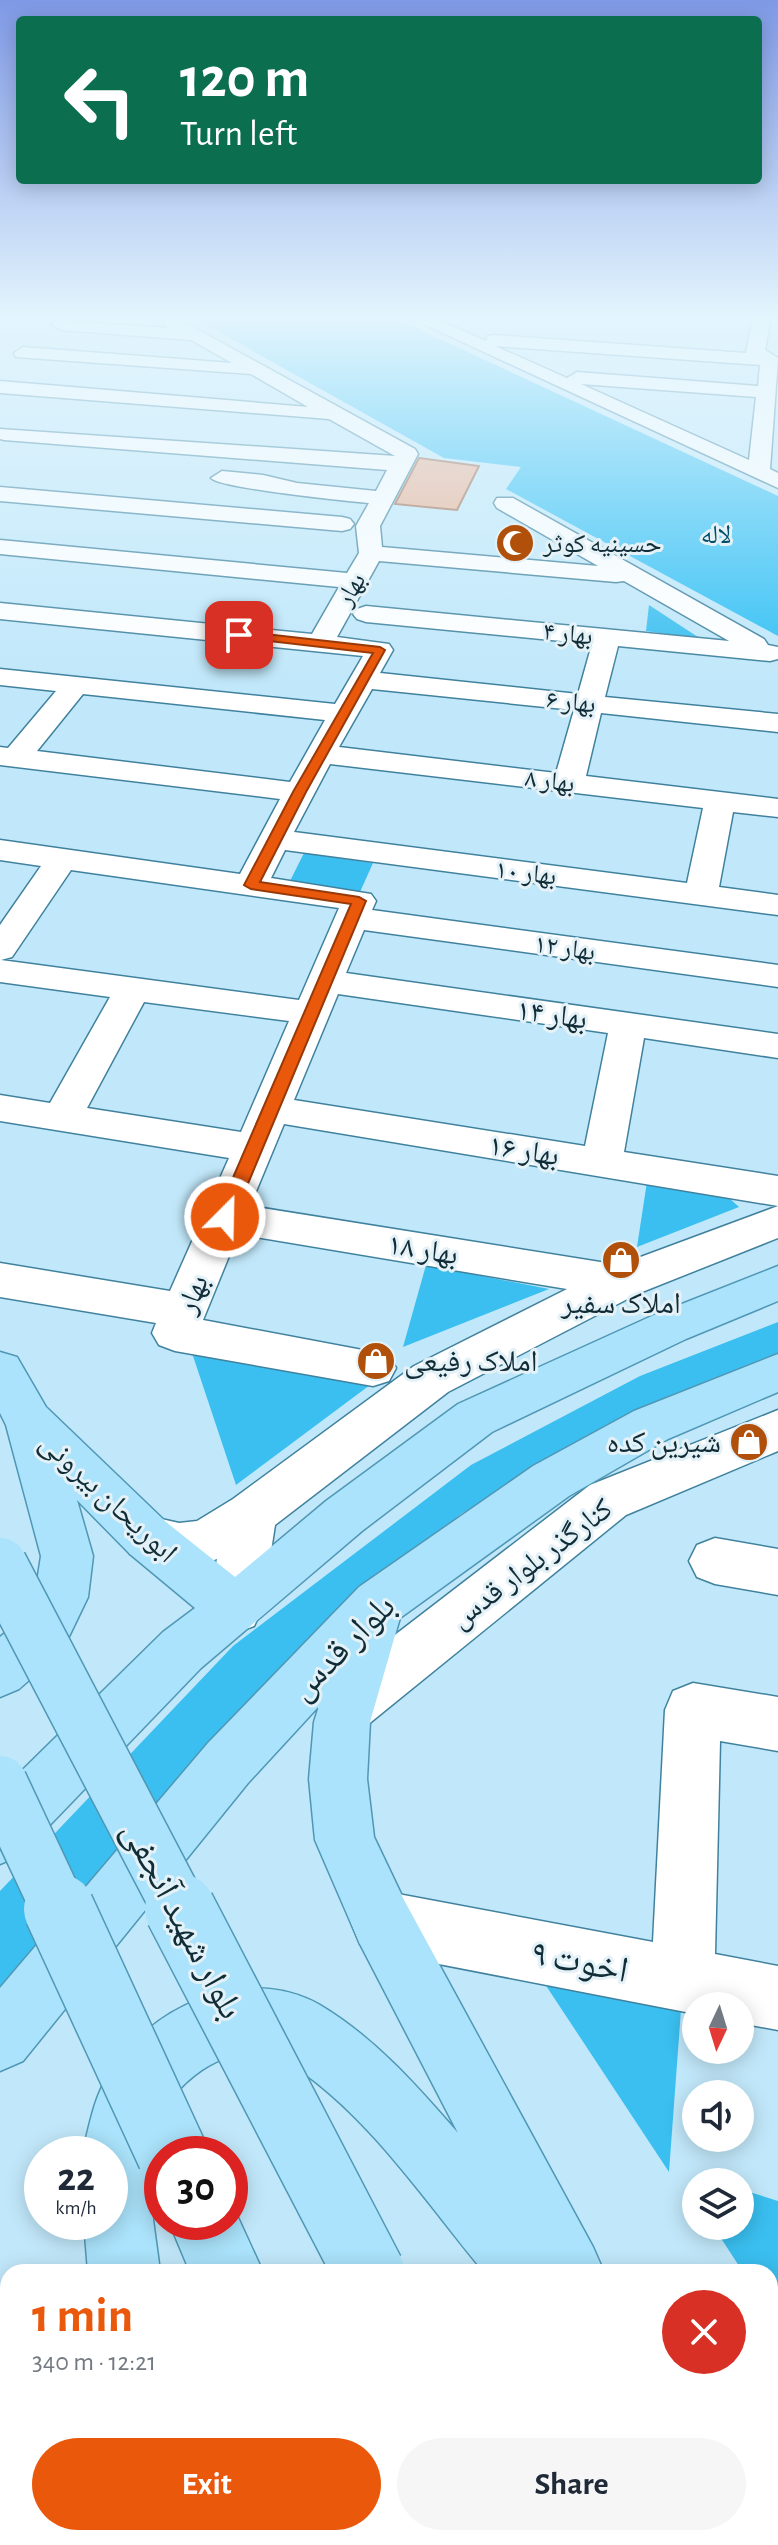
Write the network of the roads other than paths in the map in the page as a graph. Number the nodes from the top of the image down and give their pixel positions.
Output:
1 (153, 440) edge
2 (333, 440) edge
3 (375, 440) edge
4 (697, 440) edge
5 (759, 440) edge
6 (148, 445) junction
7 (188, 448) junction
8 (3, 459) edge
9 (325, 459) junction
10 (404, 459) junction
11 (172, 465) dead end
12 (769, 467) edge
13 (206, 477) dead end
14 (383, 498) junction
15 (505, 503) dead end
16 (193, 511) junction
17 (368, 526) junction
18 (0, 547) edge
19 (371, 553) junction
20 (150, 561) junction
21 (203, 566) junction
22 (630, 576) junction
23 (354, 581) junction
24 (0, 611) edge
25 (366, 614) dead end
26 (108, 622) junction
27 (157, 626) junction
28 (607, 637) junction
29 (320, 643) junction
30 (774, 655) edge
31 (76, 668) junction
32 (0, 677) edge
33 (365, 680) junction
34 (589, 703) junction
35 (345, 714) junction
36 (778, 723) edge
37 (323, 754) junction
38 (8, 757) edge
39 (569, 782) junction
40 (299, 792) junction
41 (720, 801) junction
42 (778, 808) edge
43 (275, 839) junction
44 (0, 850) edge
45 (62, 859) junction
46 (251, 885) junction
47 (701, 895) junction
48 (778, 905) edge
49 (355, 909) junction
50 (0, 950) edge
51 (0, 971) edge
52 (778, 976) edge
53 (133, 989) junction
54 (318, 997) junction
55 (628, 1025) junction
56 (778, 1046) edge
57 (0, 1108) edge
58 (270, 1109) junction
59 (62, 1117) junction
60 (254, 1148) junction
61 (602, 1162) junction
62 (778, 1191) edge
63 (225, 1217) junction
64 (778, 1221) edge
65 (0, 1280) edge
66 (621, 1282) junction
67 (778, 1283) edge
68 (180, 1322) junction
69 (373, 1368) dead end
70 (0, 1370) edge
71 (778, 1372) edge
72 (29, 1421) junction
73 (778, 1430) edge
74 (251, 1514) junction
75 (148, 1538) junction
76 (715, 1561) dead end
77 (0, 1565) edge
78 (778, 1572) edge
79 (378, 1604) junction
80 (235, 1609) junction
81 (0, 1671) edge
82 (346, 1707) junction
83 (778, 1724) edge
84 (0, 1783) edge
85 (0, 1834) edge
86 (382, 1922) junction
87 (683, 1980) junction
88 (778, 1998) edge
89 (0, 2038) edge
90 (164, 2136) edge
91 (212, 2240) edge
92 (123, 2264) edge
93 (223, 2264) edge
94 (365, 2264) edge
95 (523, 2264) edge
96 (564, 2264) edge

1 - 6 street
2 - 9 street
3 - 10 street
4 - 12 street
5 - 12 street
6 - 7 street
6 - 8 street
7 - 9 street
7 - 11 street
8 - 16 street
9 - 10 street
10 - 14 street
13 - 14 street
14 - 17 street
15 - 22 street
16 - 17 street
16 - 20 street
17 - 19 street, بهار
18 - 20 street
19 - 22 street
19 - 23 street, بهار
20 - 21 street
21 - 23 street
21 - 27 street
22 - 30 street
23 - 29 street, بهار
24 - 26 street
25 - 28 street, بهار ۴
26 - 27 street
26 - 31 street
27 - 29 street
28 - 30 street, بهار ۴
28 - 34 street
29 - 33 street, بهار
31 - 32 street
31 - 35 street
31 - 38 street
33 - 34 street, بهار ۶
33 - 35 street, بهار
34 - 36 street, بهار ۶
34 - 39 street
35 - 37 street, بهار
37 - 39 street, بهار ۸
37 - 40 street, بهار
38 - 40 street
39 - 41 street, بهار ۸
40 - 43 street, بهار
41 - 42 street, بهار ۸
41 - 47 street
43 - 46 street, بهار
43 - 47 street, بهار ۱۰
44 - 45 street, بهار ۱۲
45 - 46 street, بهار ۱۲
45 - 50 street
46 - 49 street, بهار ۱۲
47 - 48 street, بهار ۱۰
49 - 52 street, بهار ۱۲
49 - 54 street, بهار
51 - 53 street, بهار ۱۴
53 - 54 street, بهار ۱۴
53 - 59 street
54 - 55 street, بهار ۱۴
54 - 58 street, بهار
55 - 56 street, بهار ۱۴
55 - 61 street
57 - 59 street
58 - 60 street, بهار
58 - 61 street, بهار ۱۶
59 - 60 street
60 - 63 street, بهار
61 - 62 street, بهار ۱۶
63 - 66 street, بهار ۱۸
63 - 68 street, بهار
64 - 66 street
65 - 68 street
66 - 74 street
67 - 80 main road
68 - 69 street
70 - 72 main road, ابوریحان بیرونی
71 - 79 main road, بلوار قدس
72 - 75 main road, ابوریحان بیرونی
72 - 81 main road
73 - 82 street, کنارگذر بلوار قدس
74 - 75 street
74 - 80 street
75 - 80 main road, ابوریحان بیرونی
76 - 78 street
77 - 94 main road, بلوار شهید آنجفی, bridge
79 - 82 main road
79 - 89 main road, بلوار قدس
80 - 85 main road
82 - 86 main road
83 - 87 street
84 - 90 main road, bridge
86 - 87 street, اخوت ۹
86 - 96 main road
87 - 88 street, اخوت ۹
91 - 93 main road
92 - 95 main road

